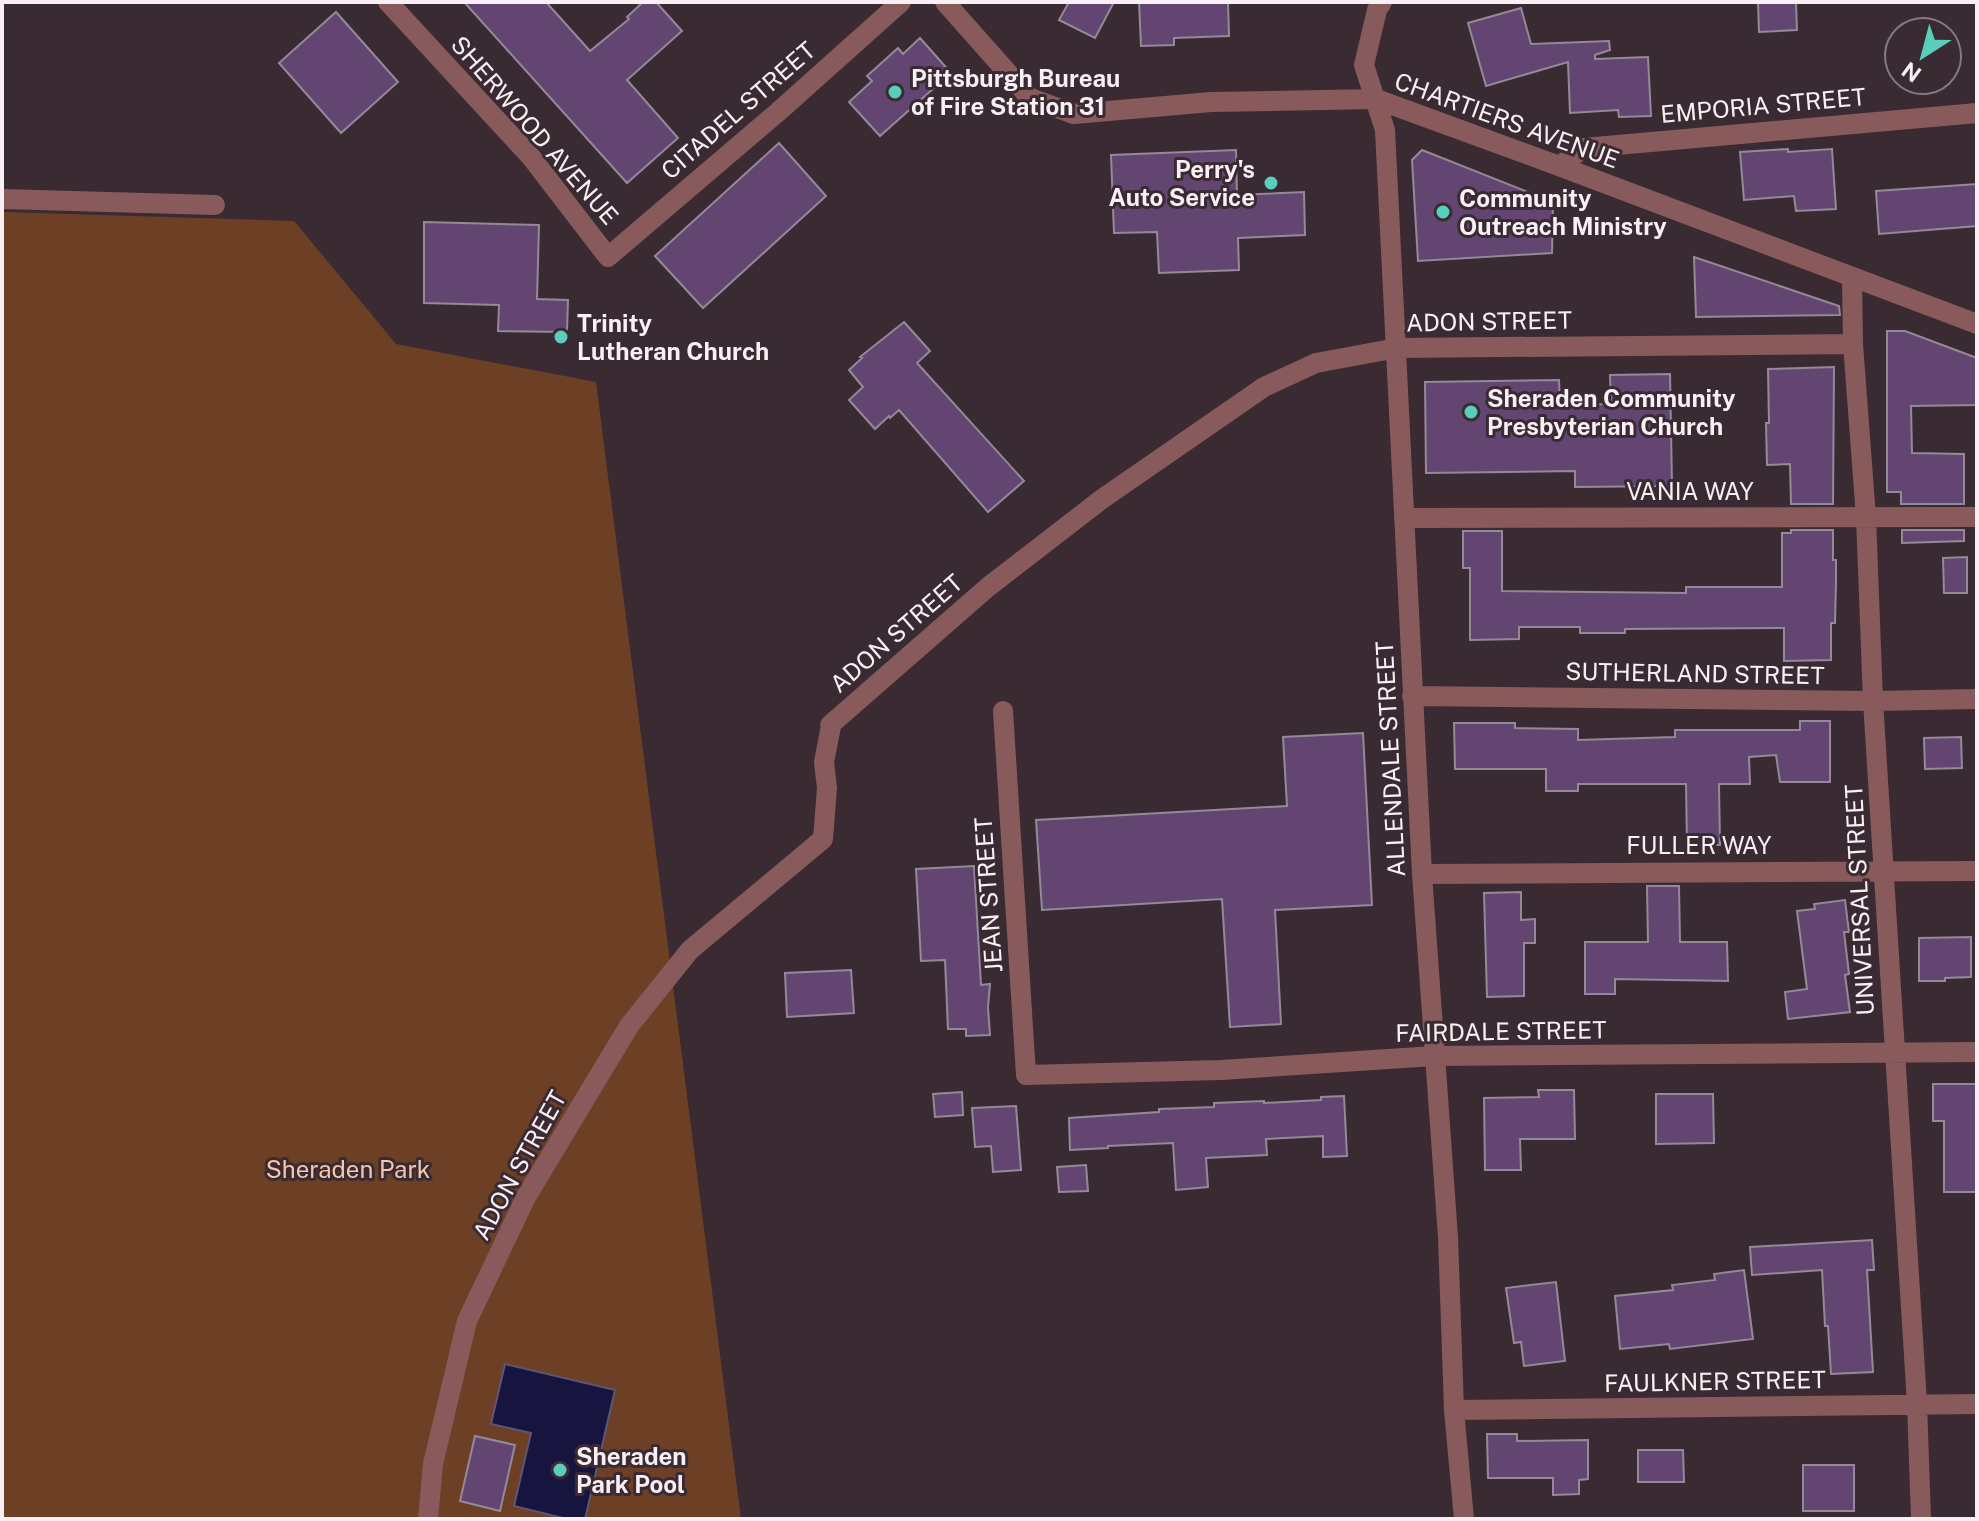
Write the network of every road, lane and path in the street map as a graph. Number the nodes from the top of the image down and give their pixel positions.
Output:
1 (388, 2) edge
2 (901, 2) edge
3 (945, 2) edge
4 (1382, 2) edge
5 (1376, 99) junction
6 (1977, 113) edge
7 (1559, 166) junction
8 (2, 199) edge
9 (215, 205) dead end
10 (608, 257) joint
11 (1852, 278) junction
12 (1977, 324) edge
13 (1853, 344) junction
14 (1397, 348) junction
15 (1866, 517) junction
16 (1977, 517) edge
17 (1404, 518) junction
18 (1412, 696) junction
19 (1977, 699) edge
20 (1873, 701) junction
21 (1003, 711) dead end
22 (1884, 870) junction
23 (1977, 871) edge
24 (1422, 874) junction
25 (1977, 1052) edge
26 (1895, 1053) junction
27 (1434, 1056) junction
28 (1026, 1075) joint
29 (1917, 1403) junction
30 (1977, 1404) edge
31 (1454, 1410) junction
32 (428, 1519) edge
33 (1464, 1519) edge
34 (1921, 1519) edge

1 - 10 street, SHERWOOD AVENUE
2 - 10 street, CITADEL STREET
3 - 5 street, CHARTIERS AVENUE
4 - 5 street, ALLENDALE STREET
5 - 7 street, CHARTIERS AVENUE
5 - 14 street, ALLENDALE STREET
6 - 7 street, EMPORIA STREET
7 - 11 street, CHARTIERS AVENUE
8 - 9 street
11 - 12 street, CHARTIERS AVENUE
11 - 13 street, UNIVERSAL STREET
13 - 14 street, ADON STREET
13 - 15 street, UNIVERSAL STREET
14 - 17 street, ALLENDALE STREET
14 - 32 street, ADON STREET
15 - 16 street, VANIA WAY
15 - 17 street, VANIA WAY
15 - 20 street, UNIVERSAL STREET
17 - 18 street, ALLENDALE STREET
18 - 20 street, SUTHERLAND STREET
18 - 24 street, ALLENDALE STREET
19 - 20 street, SUTHERLAND STREET
20 - 22 street, UNIVERSAL STREET
21 - 28 street, JEAN STREET
22 - 23 street, FULLER WAY
22 - 24 street, FULLER WAY
22 - 26 street, UNIVERSAL STREET
24 - 27 street, ALLENDALE STREET
25 - 26 street, FAIRDALE STREET
26 - 27 street, FAIRDALE STREET
26 - 29 street, UNIVERSAL STREET
27 - 28 street, FAIRDALE STREET
27 - 31 street, ALLENDALE STREET
29 - 30 street, FAULKNER STREET
29 - 31 street, FAULKNER STREET
29 - 34 street, UNIVERSAL STREET
31 - 33 street, ALLENDALE STREET

